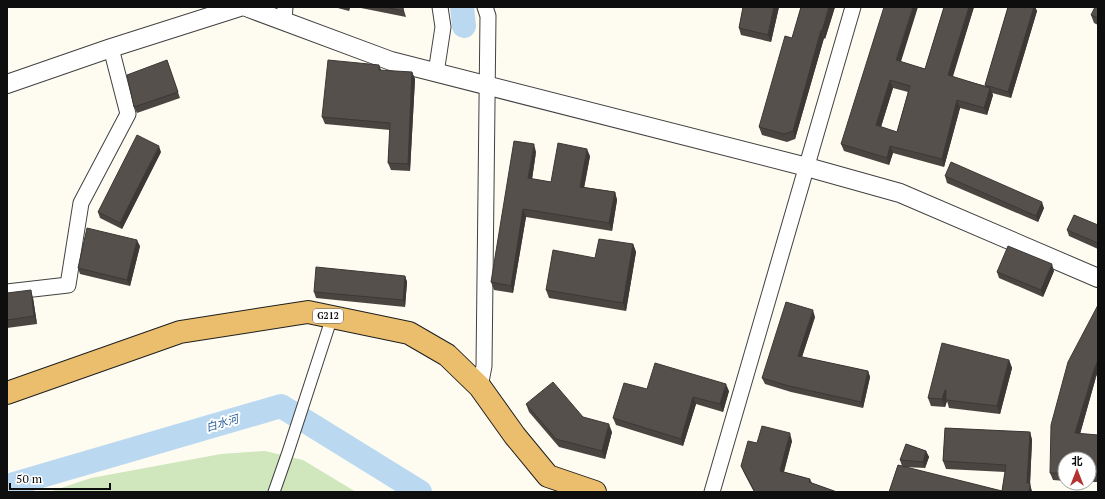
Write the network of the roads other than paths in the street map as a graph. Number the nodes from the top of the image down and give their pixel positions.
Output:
1 (240, 7) edge
2 (246, 7) edge
3 (440, 7) edge
4 (485, 7) edge
5 (853, 7) edge
6 (284, 14) edge
7 (111, 48) junction
8 (436, 73) junction
9 (7, 84) edge
10 (488, 86) junction
11 (807, 167) junction
12 (1098, 278) edge
13 (7, 292) edge
14 (329, 324) junction
15 (480, 387) junction
16 (7, 393) edge
17 (274, 492) edge
18 (595, 492) edge
19 (712, 492) edge

1 - 7 street
2 - 6 street
3 - 8 street
4 - 10 street
5 - 11 street
6 - 8 street
7 - 9 street
7 - 13 street
8 - 10 street
10 - 11 street
10 - 15 street
11 - 12 street
11 - 19 street
14 - 15 highway, G212
14 - 16 highway, G212
14 - 17 street
15 - 18 highway, G212

